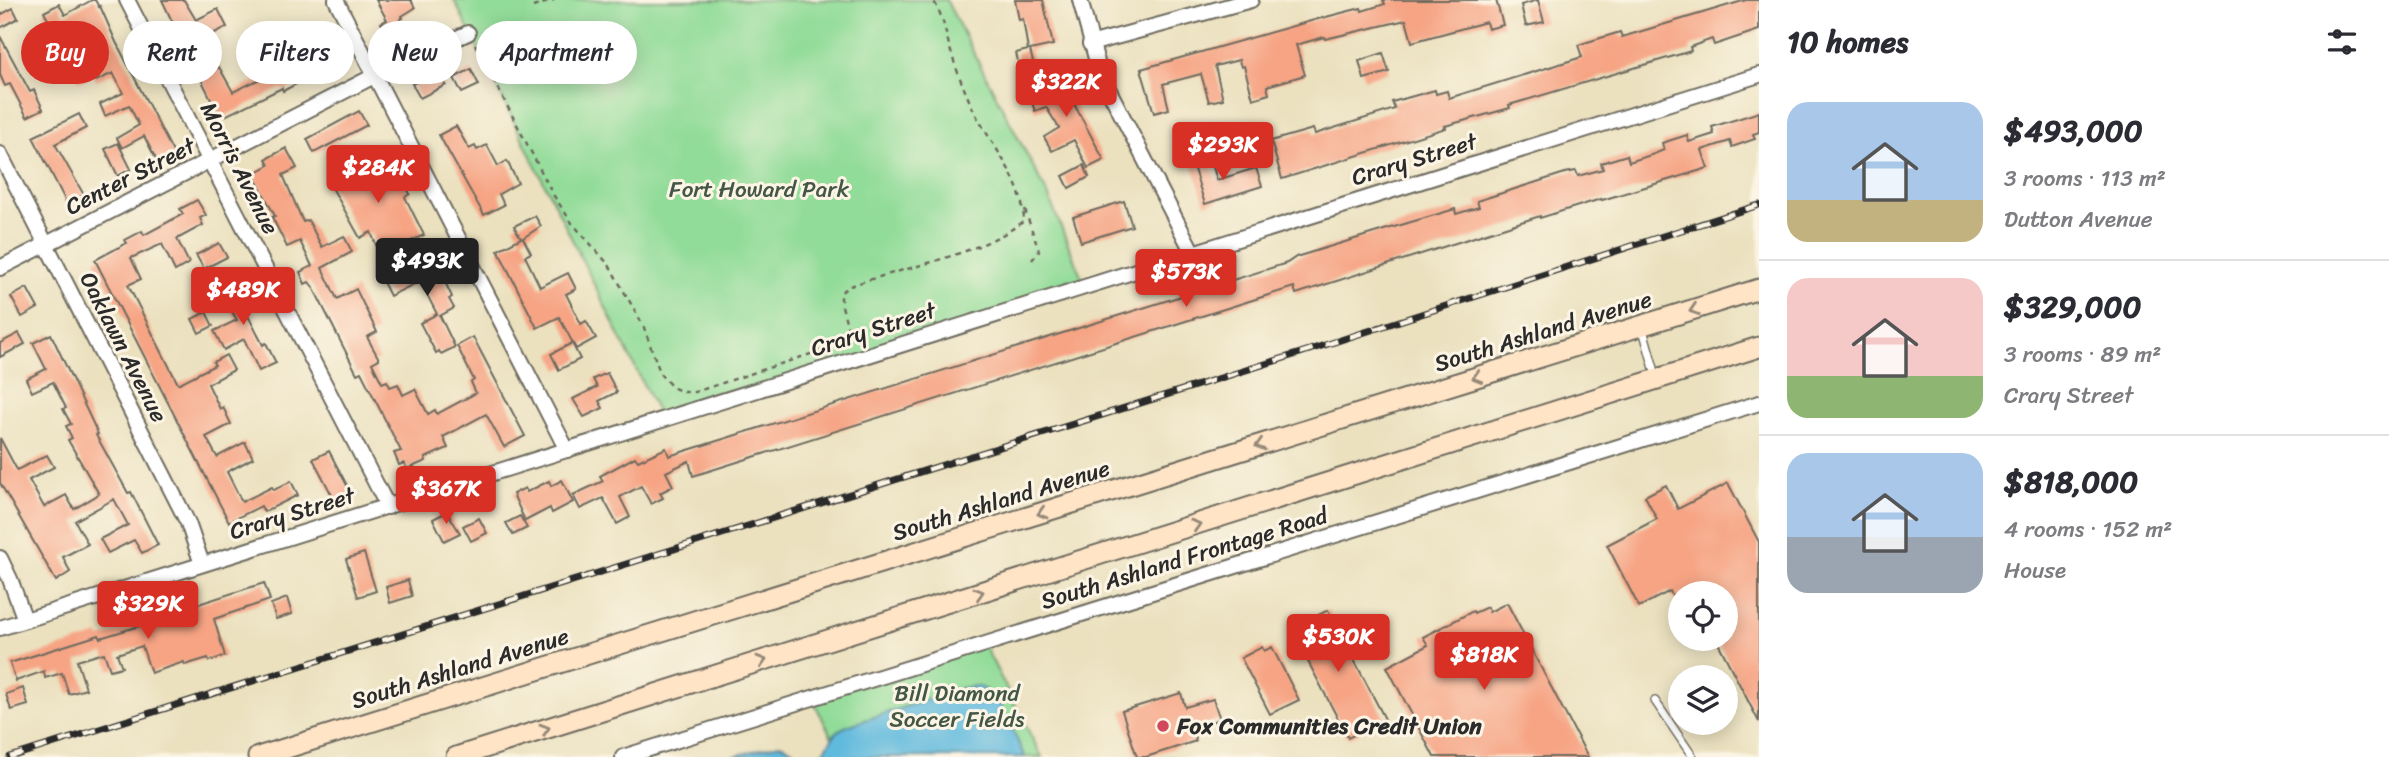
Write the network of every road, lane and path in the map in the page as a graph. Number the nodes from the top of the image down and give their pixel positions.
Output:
1 (127, 0) edge
2 (336, 0) edge
3 (554, 0) edge
4 (933, 0) edge
5 (1080, 0) edge
6 (1251, 0) edge
7 (533, 7) dead end
8 (468, 33) joint
9 (462, 36) edge
10 (1090, 44) junction
11 (368, 64) edge
12 (1759, 75) edge
13 (368, 79) edge
14 (378, 84) edge
15 (0, 154) edge
16 (211, 161) junction
17 (1024, 206) junction
18 (46, 244) junction
19 (1192, 253) junction
20 (939, 258) junction
21 (1032, 260) dead end
22 (940, 266) dead end
23 (0, 268) edge
24 (1759, 289) edge
25 (1642, 326) junction
26 (1759, 347) edge
27 (1657, 380) junction
28 (1759, 403) edge
29 (567, 450) junction
30 (388, 507) junction
31 (0, 558) edge
32 (202, 564) junction
33 (24, 620) junction
34 (0, 628) edge
35 (1655, 701) dead end
36 (258, 757) edge
37 (456, 757) edge
38 (623, 757) edge
39 (1693, 757) edge

1 - 16 street, Morris Avenue
2 - 11 street
3 - 7 path
4 - 17 path
5 - 10 street
6 - 10 street
8 - 9 street, Center Street
8 - 20 path
10 - 19 street
12 - 19 street, Crary Street
13 - 16 street, Center Street
14 - 29 street
15 - 18 street, Oaklawn Avenue
16 - 18 street, Center Street
16 - 30 street, Morris Avenue
17 - 20 path
17 - 21 path
18 - 23 street, Center Street
18 - 32 street, Oaklawn Avenue
19 - 29 street, Crary Street
20 - 22 path
24 -> 25 main road, South Ashland Avenue
25 - 27 lane
25 -> 36 main road, South Ashland Avenue
26 - 27 main road
37 -> 27 main road
28 - 38 street, South Ashland Frontage Road
29 - 30 street, Crary Street
30 - 32 street, Crary Street
31 - 33 street
32 - 33 street, Crary Street
33 - 34 street, Crary Street
35 - 39 lane

